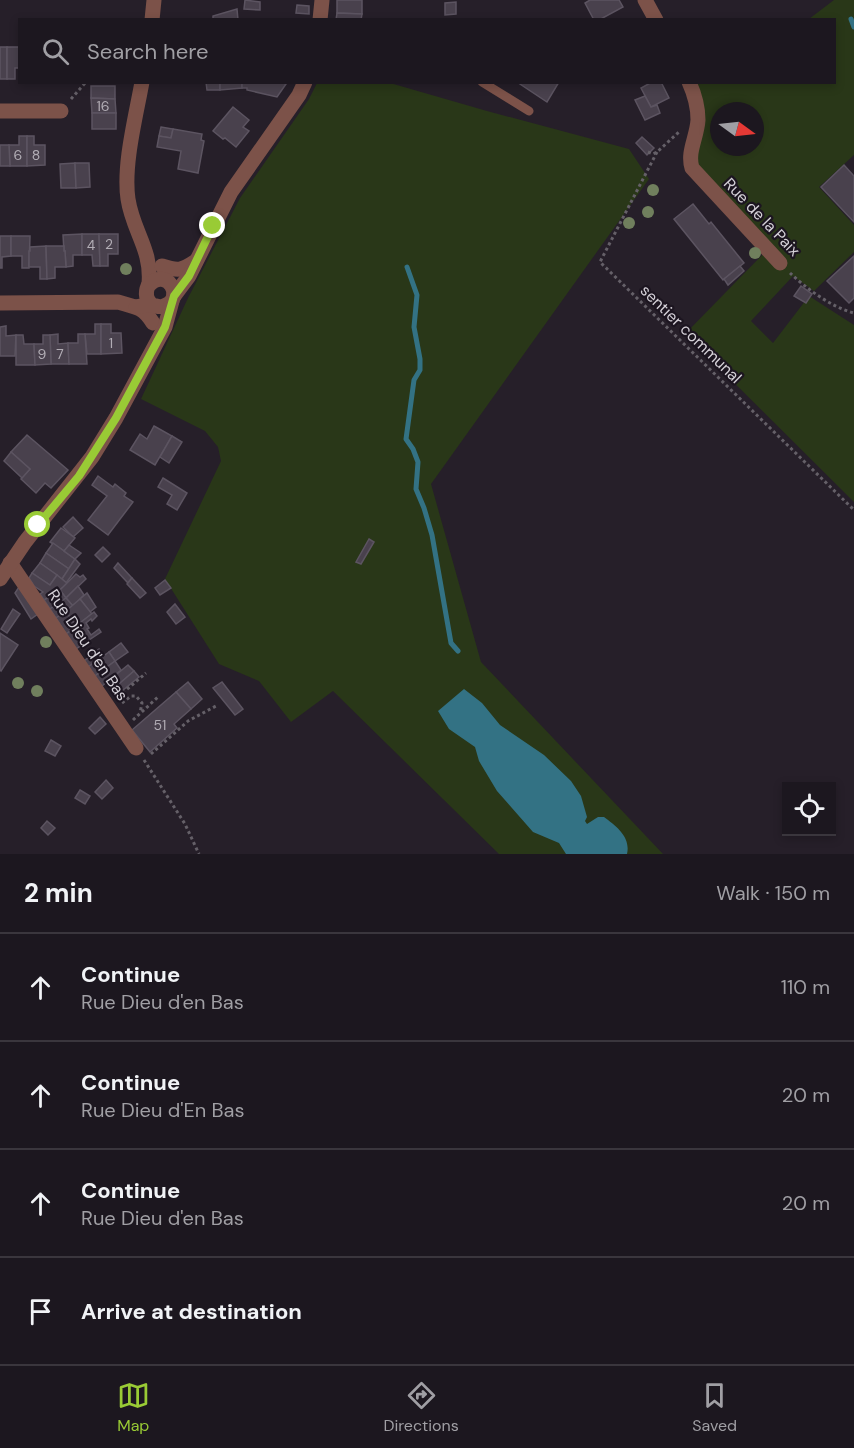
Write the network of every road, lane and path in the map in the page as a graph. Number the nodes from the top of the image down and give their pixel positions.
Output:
1 (154, 0) edge
2 (322, 0) edge
3 (645, 0) edge
4 (152, 18) edge
5 (320, 18) edge
6 (655, 18) edge
7 (84, 84) edge
8 (142, 84) edge
9 (304, 84) edge
10 (485, 84) edge
11 (690, 84) edge
12 (0, 111) edge
13 (61, 111) joint
14 (529, 111) dead end
15 (681, 131) dead end
16 (648, 152) dead end
17 (657, 152) junction
18 (145, 247) junction
19 (196, 261) junction
20 (780, 263) joint
21 (162, 266) junction
22 (167, 281) junction
23 (148, 286) junction
24 (173, 298) junction
25 (118, 302) junction
26 (0, 303) edge
27 (154, 305) junction
28 (136, 307) junction
29 (854, 313) edge
30 (153, 323) junction
31 (154, 346) junction
32 (854, 510) edge
33 (10, 562) junction
34 (0, 579) edge
35 (146, 673) dead end
36 (158, 697) dead end
37 (105, 702) junction
38 (216, 706) dead end
39 (140, 713) junction
40 (118, 723) junction
41 (136, 748) dead end
42 (199, 854) edge

1 - 4 street
2 - 5 street
3 - 6 street
7 - 13 path
8 - 18 street
9 - 19 street
10 - 14 lane
11 - 20 street, Rue de la Paix
12 - 13 street
15 - 17 path
16 - 17 path
17 - 32 path, sentier communal
18 - 21 street
18 - 23 street
19 - 21 street
19 - 24 street
20 - 29 path, Rue de la Paix
21 - 22 street
22 - 23 street
22 - 24 street
23 - 25 street
23 - 27 street
24 - 27 street
24 - 31 street
25 - 26 street
25 - 28 street
27 - 28 street
27 - 30 street
28 - 30 street
30 - 31 street
31 - 33 street
33 - 34 street
33 - 37 street, Rue Dieu d'en Bas
35 - 37 path
36 - 39 path
37 - 39 path
37 - 40 street, Rue Dieu d'en Bas
38 - 42 path
39 - 40 path
40 - 41 street, Rue Dieu d'en Bas

